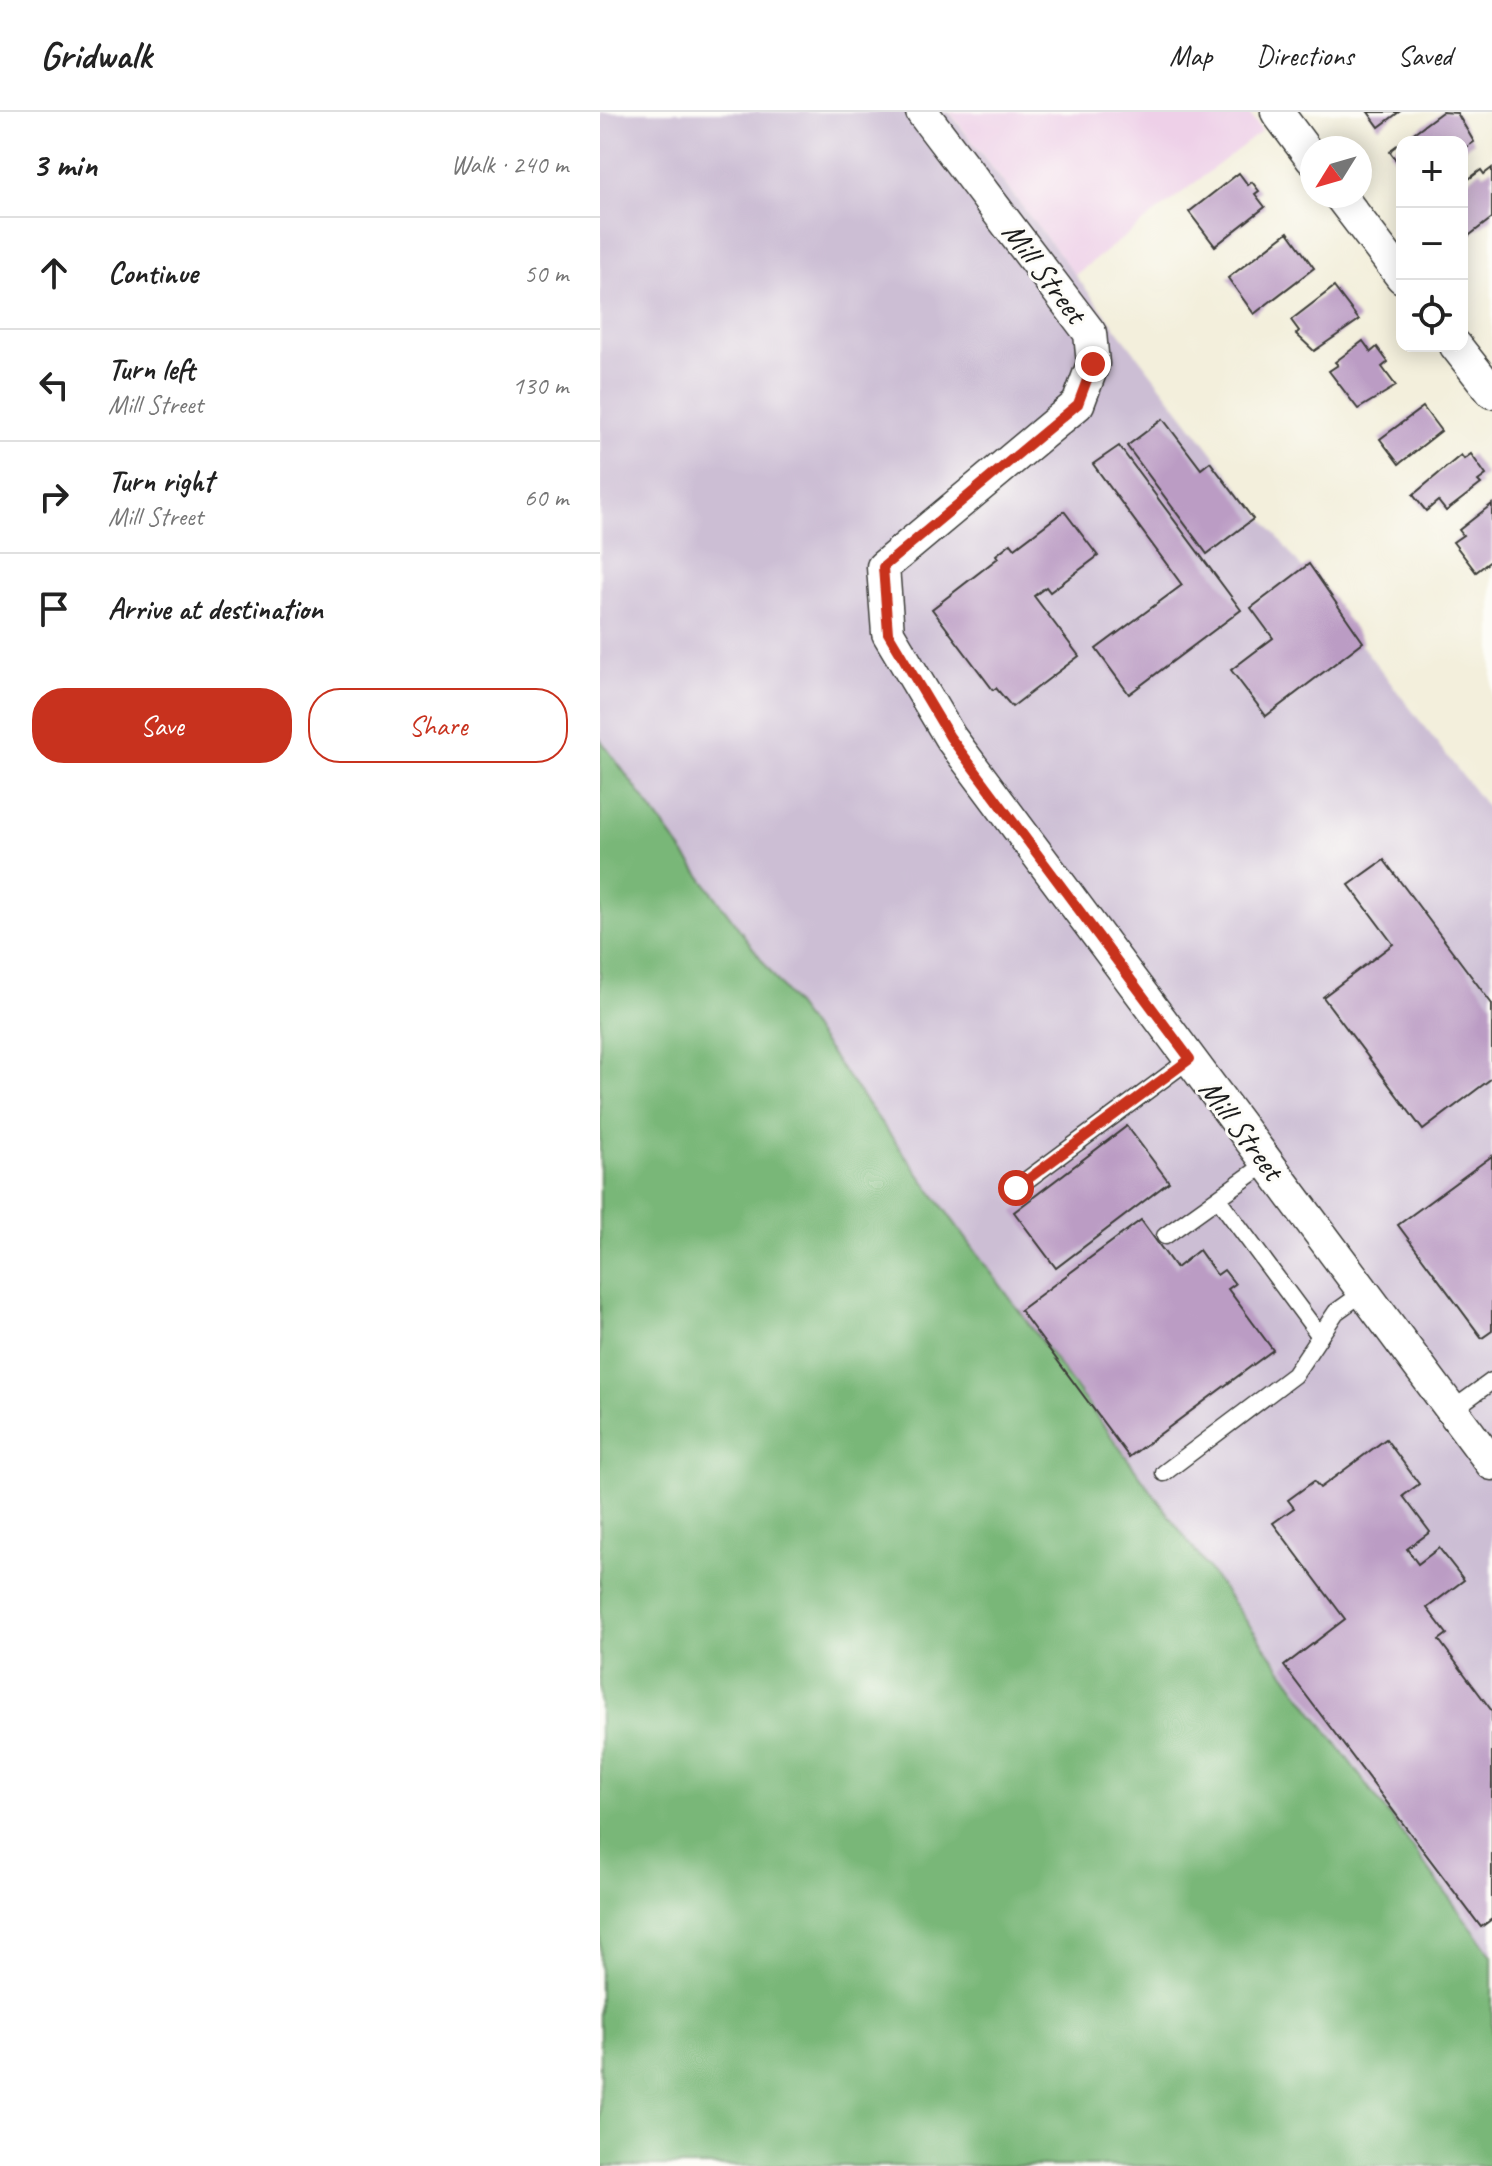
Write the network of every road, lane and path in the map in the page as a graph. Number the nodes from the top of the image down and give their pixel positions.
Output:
1 (922, 112) edge
2 (1277, 112) edge
3 (1300, 143) edge
4 (1349, 208) edge
5 (1396, 269) edge
6 (1461, 352) edge
7 (1492, 392) edge
8 (1190, 1059) junction
9 (1267, 1163) junction
10 (1016, 1188) dead end
11 (1219, 1200) junction
12 (1165, 1236) dead end
13 (1364, 1292) junction
14 (1320, 1336) junction
15 (1492, 1381) edge
16 (1452, 1410) junction
17 (1492, 1464) edge
18 (1164, 1473) dead end

1 - 8 street, Mill Street
2 - 3 street
4 - 5 street
6 - 7 street
8 - 9 street, Mill Street
8 - 10 lane
9 - 11 lane
9 - 13 street, Mill Street
11 - 12 lane
11 - 14 lane
13 - 14 lane
13 - 16 street, Mill Street
14 - 18 lane
15 - 16 lane
16 - 17 street, Mill Street

